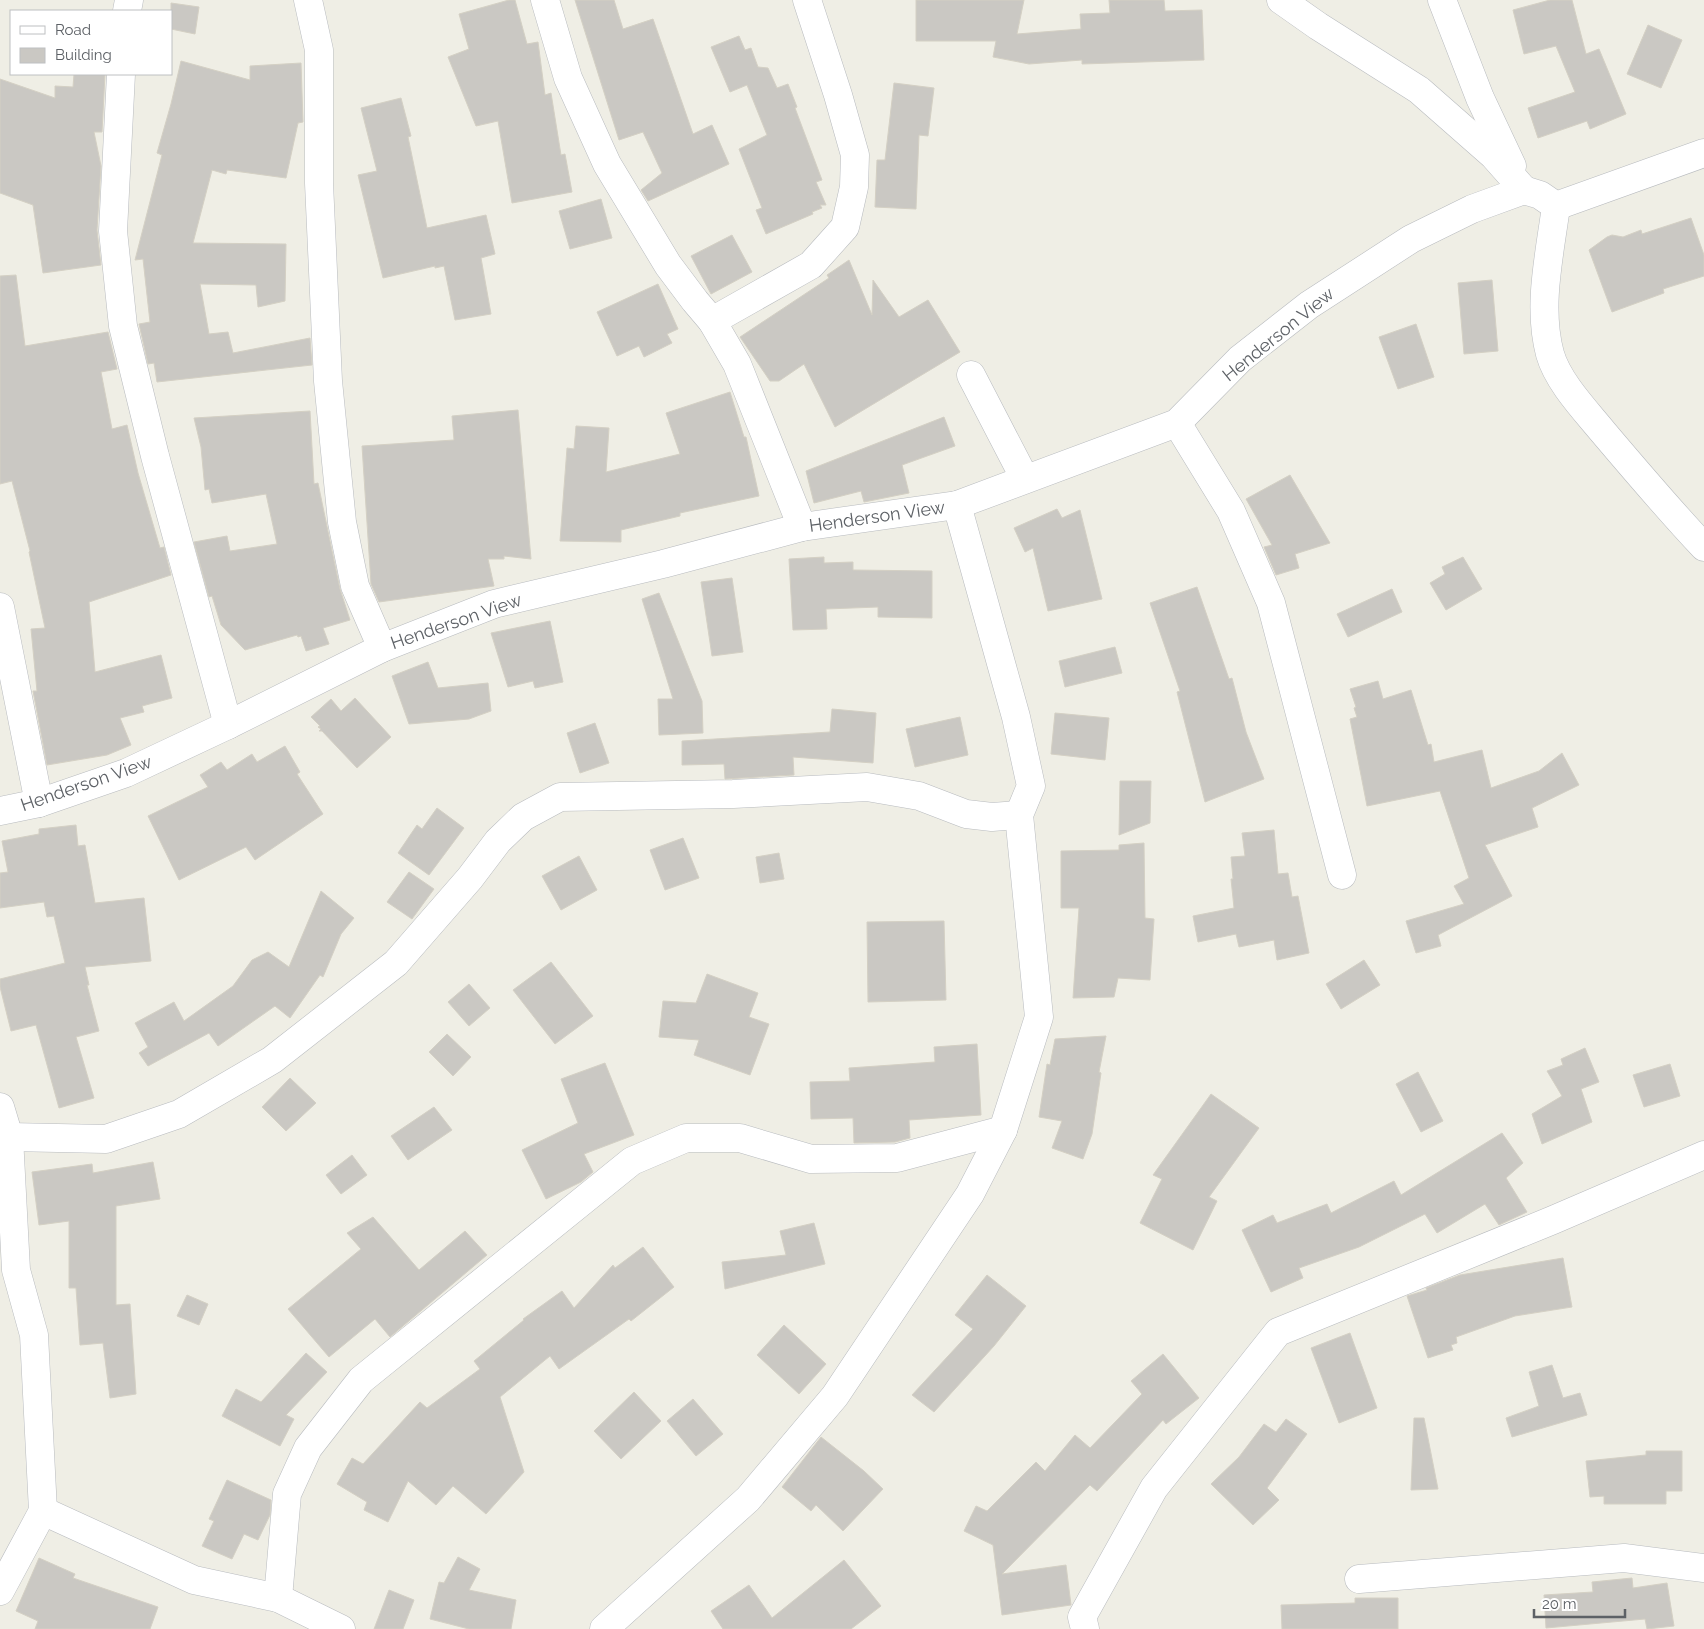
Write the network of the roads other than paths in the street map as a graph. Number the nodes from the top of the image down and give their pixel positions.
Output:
1 (308, 0) edge
2 (545, 0) edge
3 (807, 0) edge
4 (1281, 0) edge
5 (1442, 0) edge
6 (121, 75) edge
7 (1704, 153) edge
8 (1524, 190) junction
9 (1556, 206) junction
10 (712, 321) junction
11 (971, 375) dead end
12 (1178, 423) junction
13 (1025, 479) junction
14 (957, 505) junction
15 (802, 527) junction
16 (1704, 547) edge
17 (0, 607) edge
18 (382, 648) junction
19 (228, 725) junction
20 (39, 803) junction
21 (0, 811) edge
22 (1019, 815) junction
23 (1342, 875) dead end
24 (0, 1108) edge
25 (1002, 1130) junction
26 (9, 1137) junction
27 (1704, 1156) edge
28 (8, 1271) edge
29 (43, 1511) junction
30 (1704, 1568) edge
31 (1359, 1579) dead end
32 (0, 1590) edge
33 (278, 1598) junction
34 (341, 1629) edge
35 (604, 1629) edge
36 (1085, 1629) edge

1 - 18 street
2 - 10 street
3 - 10 street
4 - 8 street
5 - 8 street
6 - 19 street
7 - 9 street
8 - 9 street
8 - 12 street, Henderson View
9 - 16 street
10 - 15 street
11 - 13 street
12 - 13 street, Henderson View
12 - 23 street
13 - 14 street, Henderson View
14 - 15 street, Henderson View
14 - 22 street
15 - 18 street, Henderson View
17 - 20 street
18 - 19 street, Henderson View
19 - 20 street, Henderson View
20 - 21 street, Henderson View
22 - 25 street
22 - 26 street
24 - 26 street
25 - 33 street
25 - 35 street
26 - 28 street
27 - 36 street
28 - 29 street
29 - 32 street
29 - 33 street
30 - 31 street
33 - 34 street

